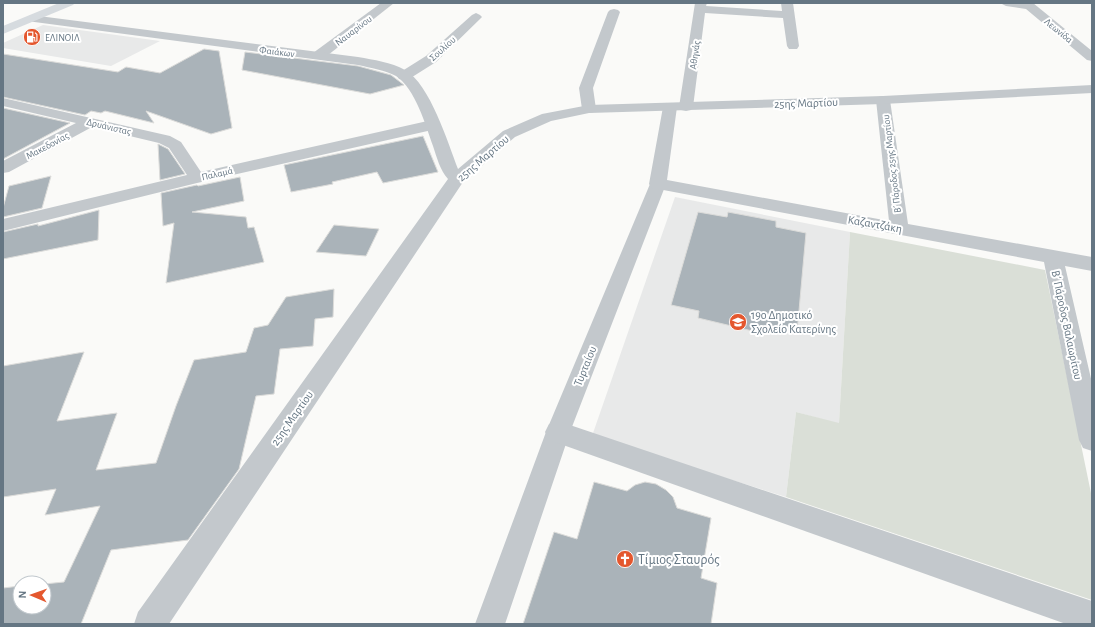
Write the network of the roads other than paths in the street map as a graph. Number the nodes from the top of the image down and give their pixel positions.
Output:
1 (388, 3) edge
2 (788, 3) edge
3 (1006, 3) edge
4 (66, 4) edge
5 (1028, 5) edge
6 (701, 6) edge
7 (614, 12) dead end
8 (788, 15) junction
9 (476, 17) dead end
10 (31, 19) junction
11 (3, 30) edge
12 (793, 46) dead end
13 (318, 56) junction
14 (1092, 57) edge
15 (404, 76) junction
16 (1092, 89) edge
17 (883, 100) junction
18 (3, 102) edge
19 (678, 107) junction
20 (589, 109) junction
21 (90, 122) junction
22 (432, 125) junction
23 (3, 168) edge
24 (197, 178) junction
25 (457, 179) junction
26 (658, 184) junction
27 (3, 224) edge
28 (899, 228) junction
29 (1053, 257) junction
30 (1092, 264) edge
31 (558, 432) junction
32 (1092, 440) edge
33 (1092, 618) edge
34 (150, 624) edge
35 (490, 624) edge

1 - 13 street, Ναυαρίνου
2 - 8 street
3 - 5 street
4 - 10 main road
5 - 14 street, Λεωνίδα
6 - 8 street
6 - 19 street, Αθηνάς
7 - 20 street
8 - 12 street
9 - 15 street, Σουλίου
10 - 11 main road
10 - 13 street, Φαιάκων
13 - 15 street, Φαιάκων
15 - 22 street, Φαιάκων
16 - 17 street, 25ης Μαρτίου
17 - 19 street, 25ης Μαρτίου
17 - 28 street, Β΄ Πάροδος 25ης Μαρτίου
18 - 21 street, Δρυάνιστας
19 - 20 street, 25ης Μαρτίου
19 - 26 street, Τυρταίου
20 - 25 street, 25ης Μαρτίου
21 - 23 street, Μακεδονίας
21 - 24 street, Δρυάνιστας
22 - 24 street, Παλαμά
22 - 25 street, Φαιάκων
24 - 27 street, Παλαμά
25 - 34 street, 25ης Μαρτίου
26 - 28 street, Καζαντζάκη
26 - 31 street, Τυρταίου
28 - 29 street, Καζαντζάκη
29 - 30 street, Καζαντζάκη
29 - 32 street, Β΄ Πάροδος Βαλαωρίτου
31 - 33 street
31 - 35 street, Τυρταίου

